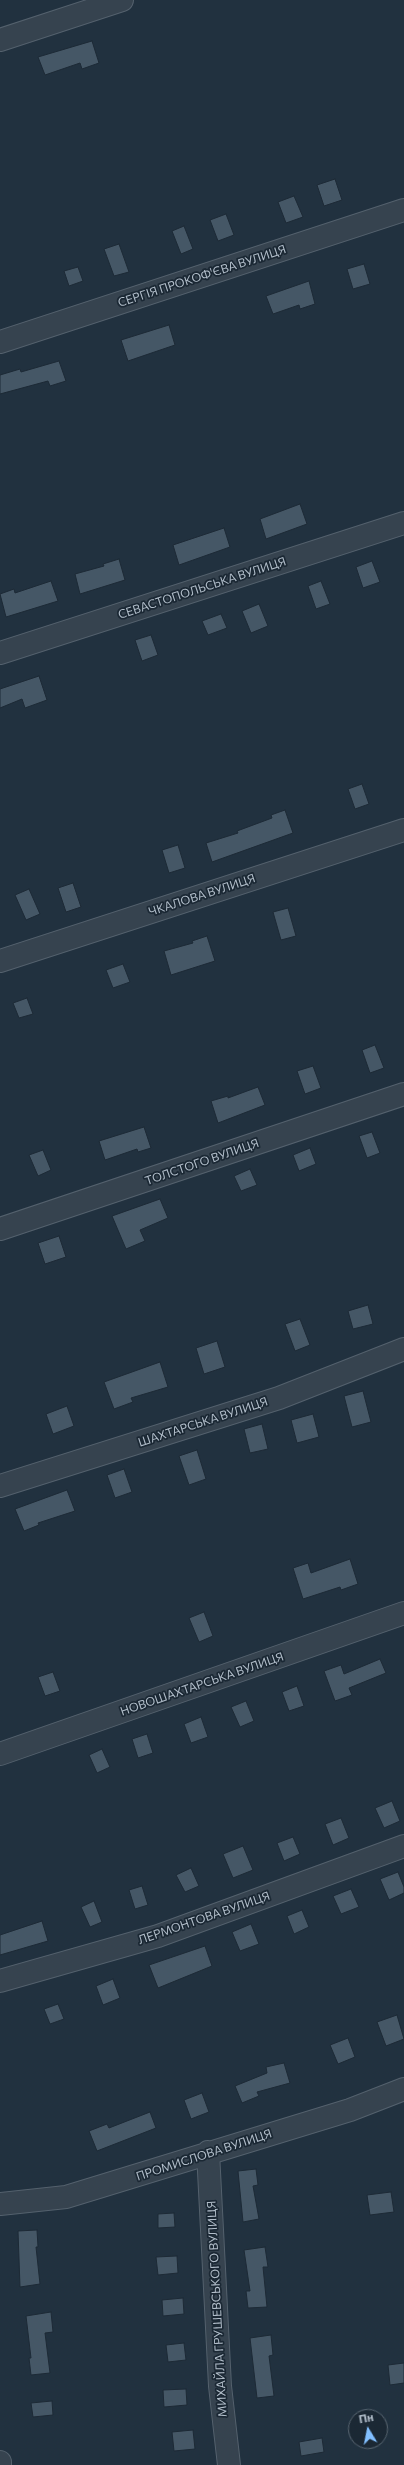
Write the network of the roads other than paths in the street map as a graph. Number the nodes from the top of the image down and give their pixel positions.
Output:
1 (122, 0) edge
2 (0, 40) edge
3 (404, 210) edge
4 (0, 342) edge
5 (404, 523) edge
6 (0, 653) edge
7 (404, 830) edge
8 (0, 961) edge
9 (404, 1094) edge
10 (0, 1229) edge
11 (404, 1349) edge
12 (0, 1486) edge
13 (404, 1613) edge
14 (0, 1754) edge
15 (404, 1846) edge
16 (0, 1981) edge
17 (404, 2089) edge
18 (208, 2152) junction
19 (0, 2204) edge
20 (0, 2462) edge
21 (0, 2465) edge
22 (229, 2465) edge

1 - 2 street
3 - 4 street, СЕРГІЯ ПРОКОФ'ЄВА ВУЛИЦЯ
5 - 6 street, СЕВАСТОПОЛЬСЬКА ВУЛИЦЯ
7 - 8 street, ЧКАЛОВА ВУЛИЦЯ
9 - 10 street, ТОЛСТОГО ВУЛИЦЯ
11 - 12 street, ШАХТАРСЬКА ВУЛИЦЯ
13 - 14 street, НОВОШАХТАРСЬКА ВУЛИЦЯ
15 - 16 street, ЛЕРМОНТОВА ВУЛИЦЯ
17 - 18 street, ПРОМИСЛОВА ВУЛИЦЯ
18 - 19 street, ПРОМИСЛОВА ВУЛИЦЯ
18 - 22 street, МИХАЙЛА ГРУШЕВСЬКОГО ВУЛИЦЯ
20 - 21 street

